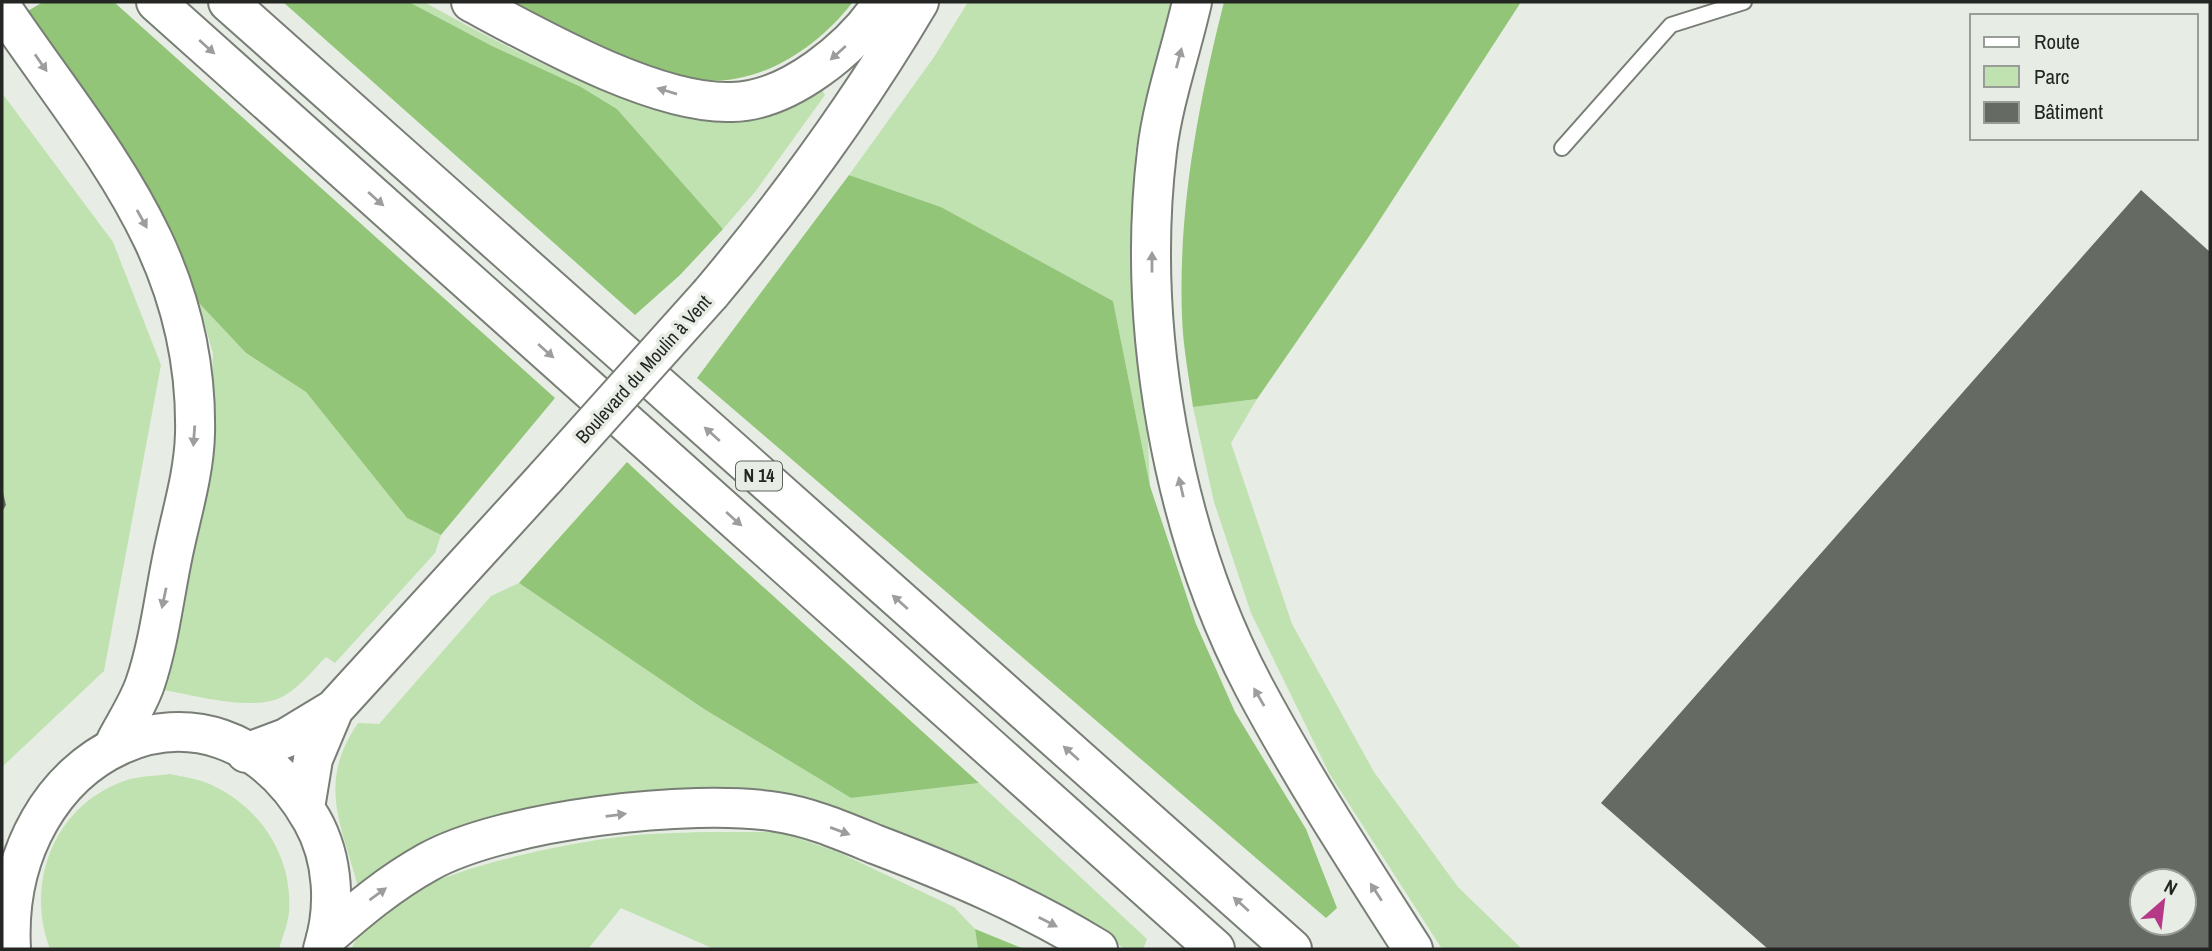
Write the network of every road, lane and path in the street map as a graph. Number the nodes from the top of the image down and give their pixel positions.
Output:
1 (156, 2) edge
2 (228, 2) edge
3 (471, 2) edge
4 (883, 2) edge
5 (919, 2) edge
6 (1192, 2) edge
7 (1744, 2) edge
8 (2, 8) edge
9 (1562, 148) dead end
10 (334, 709) junction
11 (116, 741) junction
12 (246, 753) junction
13 (306, 808) junction
14 (3, 884) edge
15 (324, 944) edge
16 (11, 949) edge
17 (1098, 949) edge
18 (1215, 949) edge
19 (1292, 949) edge
20 (1413, 949) edge

1 -> 18 main road, N 14
19 -> 2 main road, N 14
4 -> 3 main road
5 - 10 main road, Boulevard du Moulin à Vent, bridge
20 -> 6 main road
7 - 9 lane
8 -> 11 main road
10 - 12 main road, Boulevard du Moulin à Vent
10 - 13 main road, Boulevard du Moulin à Vent
11 - 12 main road
11 - 14 main road
12 - 13 main road
13 - 15 main road
14 - 16 main road
15 -> 17 main road

